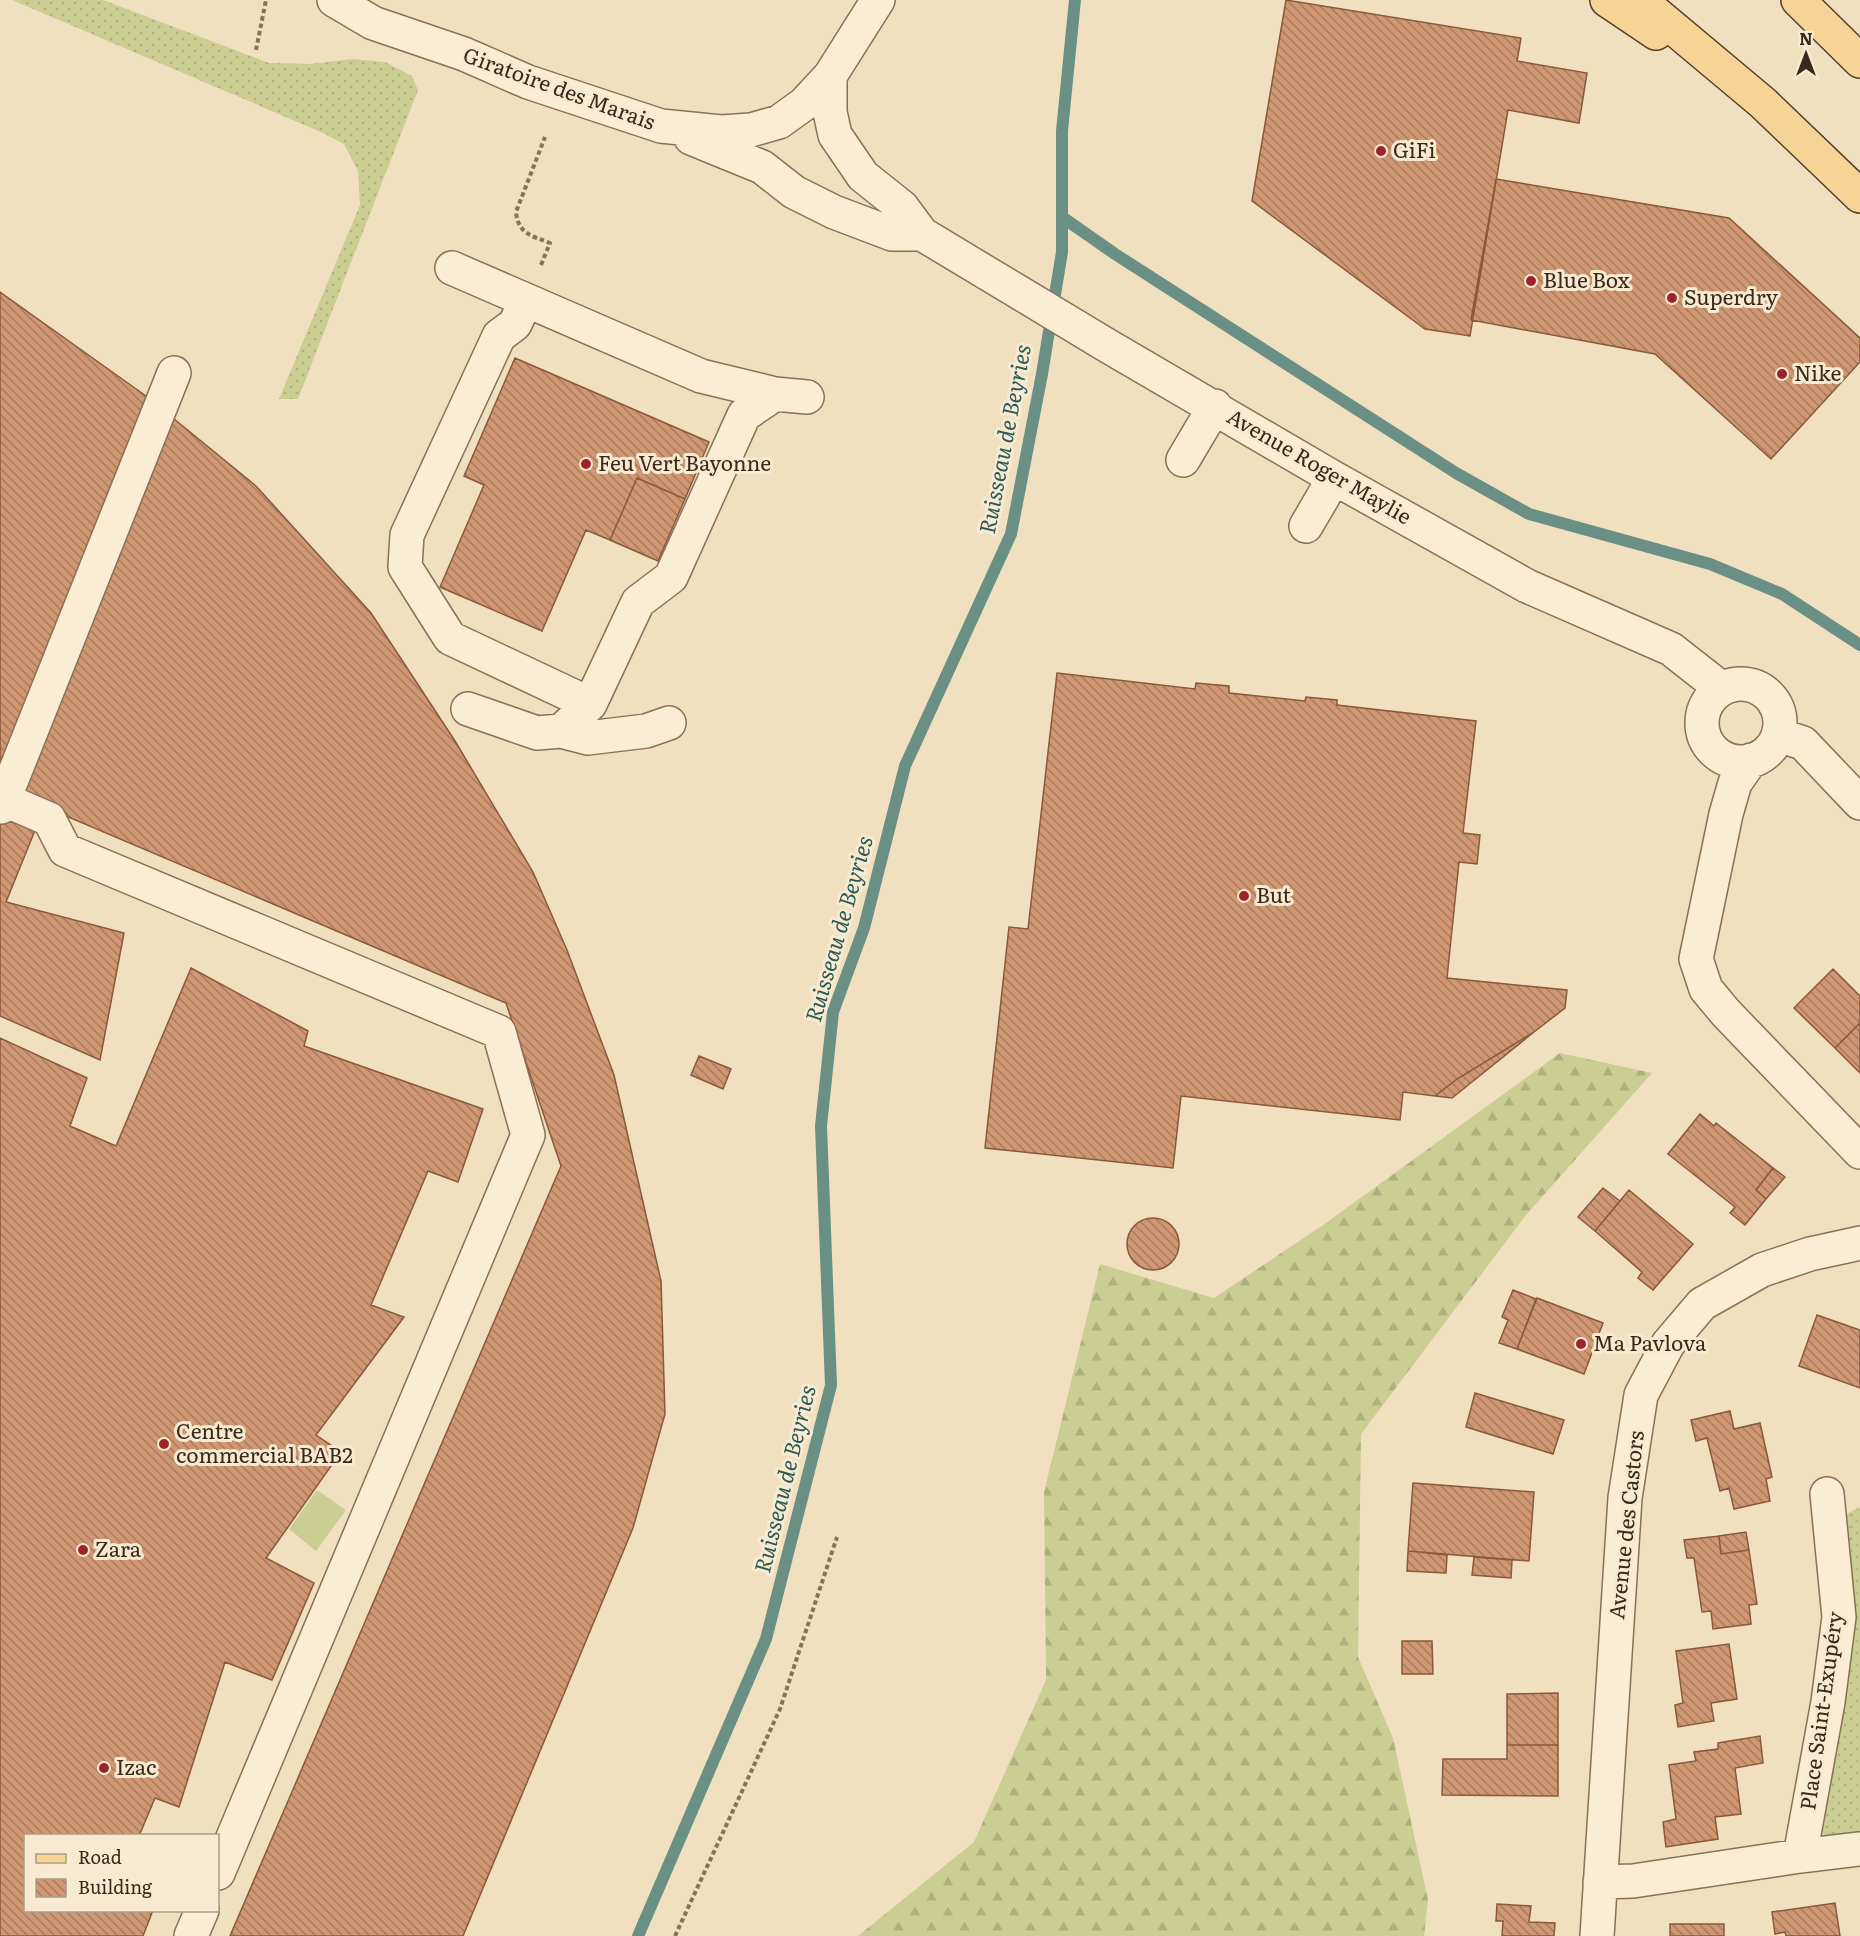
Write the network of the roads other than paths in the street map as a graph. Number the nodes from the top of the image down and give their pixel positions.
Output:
1 (334, 0) edge
2 (878, 0) edge
3 (1607, 0) edge
4 (1640, 0) edge
5 (1798, 0) edge
6 (1860, 61) edge
7 (830, 76) junction
8 (1763, 103) junction
9 (661, 126) junction
10 (1860, 196) edge
11 (922, 234) junction
12 (452, 268) dead end
13 (526, 300) junction
14 (174, 373) dead end
15 (701, 376) junction
16 (775, 394) junction
17 (807, 397) dead end
18 (1215, 406) junction
19 (744, 415) junction
20 (1183, 460) dead end
21 (1334, 478) junction
22 (1306, 526) dead end
23 (1722, 689) junction
24 (590, 704) junction
25 (468, 709) dead end
26 (669, 723) dead end
27 (561, 731) junction
28 (1778, 735) junction
29 (1751, 760) junction
30 (1, 802) edge
31 (1860, 803) edge
32 (1860, 1152) edge
33 (1860, 1243) edge
34 (1827, 1494) dead end
35 (1860, 1849) edge
36 (1800, 1856) junction
37 (219, 1872) edge
38 (1600, 1882) junction
39 (202, 1912) edge
40 (191, 1936) edge
41 (1596, 1936) edge

1 - 9 street, Giratoire des Marais
2 - 7 street, Giratoire des Marais
3 - 8 main road
4 - 8 main road
5 - 6 main road
7 - 9 street, Giratoire des Marais
7 - 11 street, Avenue Roger Maylie
8 - 10 main road
9 - 11 street
11 - 18 street, Avenue Roger Maylie
12 - 13 street
13 - 15 street
13 - 24 street
14 - 30 street
15 - 16 street
15 - 19 street
16 - 17 street
16 - 19 street
18 - 20 street
18 - 21 street, Avenue Roger Maylie
19 - 24 street
21 - 22 street
21 - 23 street, Avenue Roger Maylie
23 - 28 street
23 - 29 street
24 - 27 street
25 - 27 street
26 - 27 street
28 - 29 street
28 - 31 street
29 - 32 street
30 - 37 street
33 - 38 street, Avenue des Castors
34 - 36 street, Place Saint-Exupéry
35 - 36 street
36 - 38 street
38 - 41 street, Avenue des Castors
39 - 40 street

